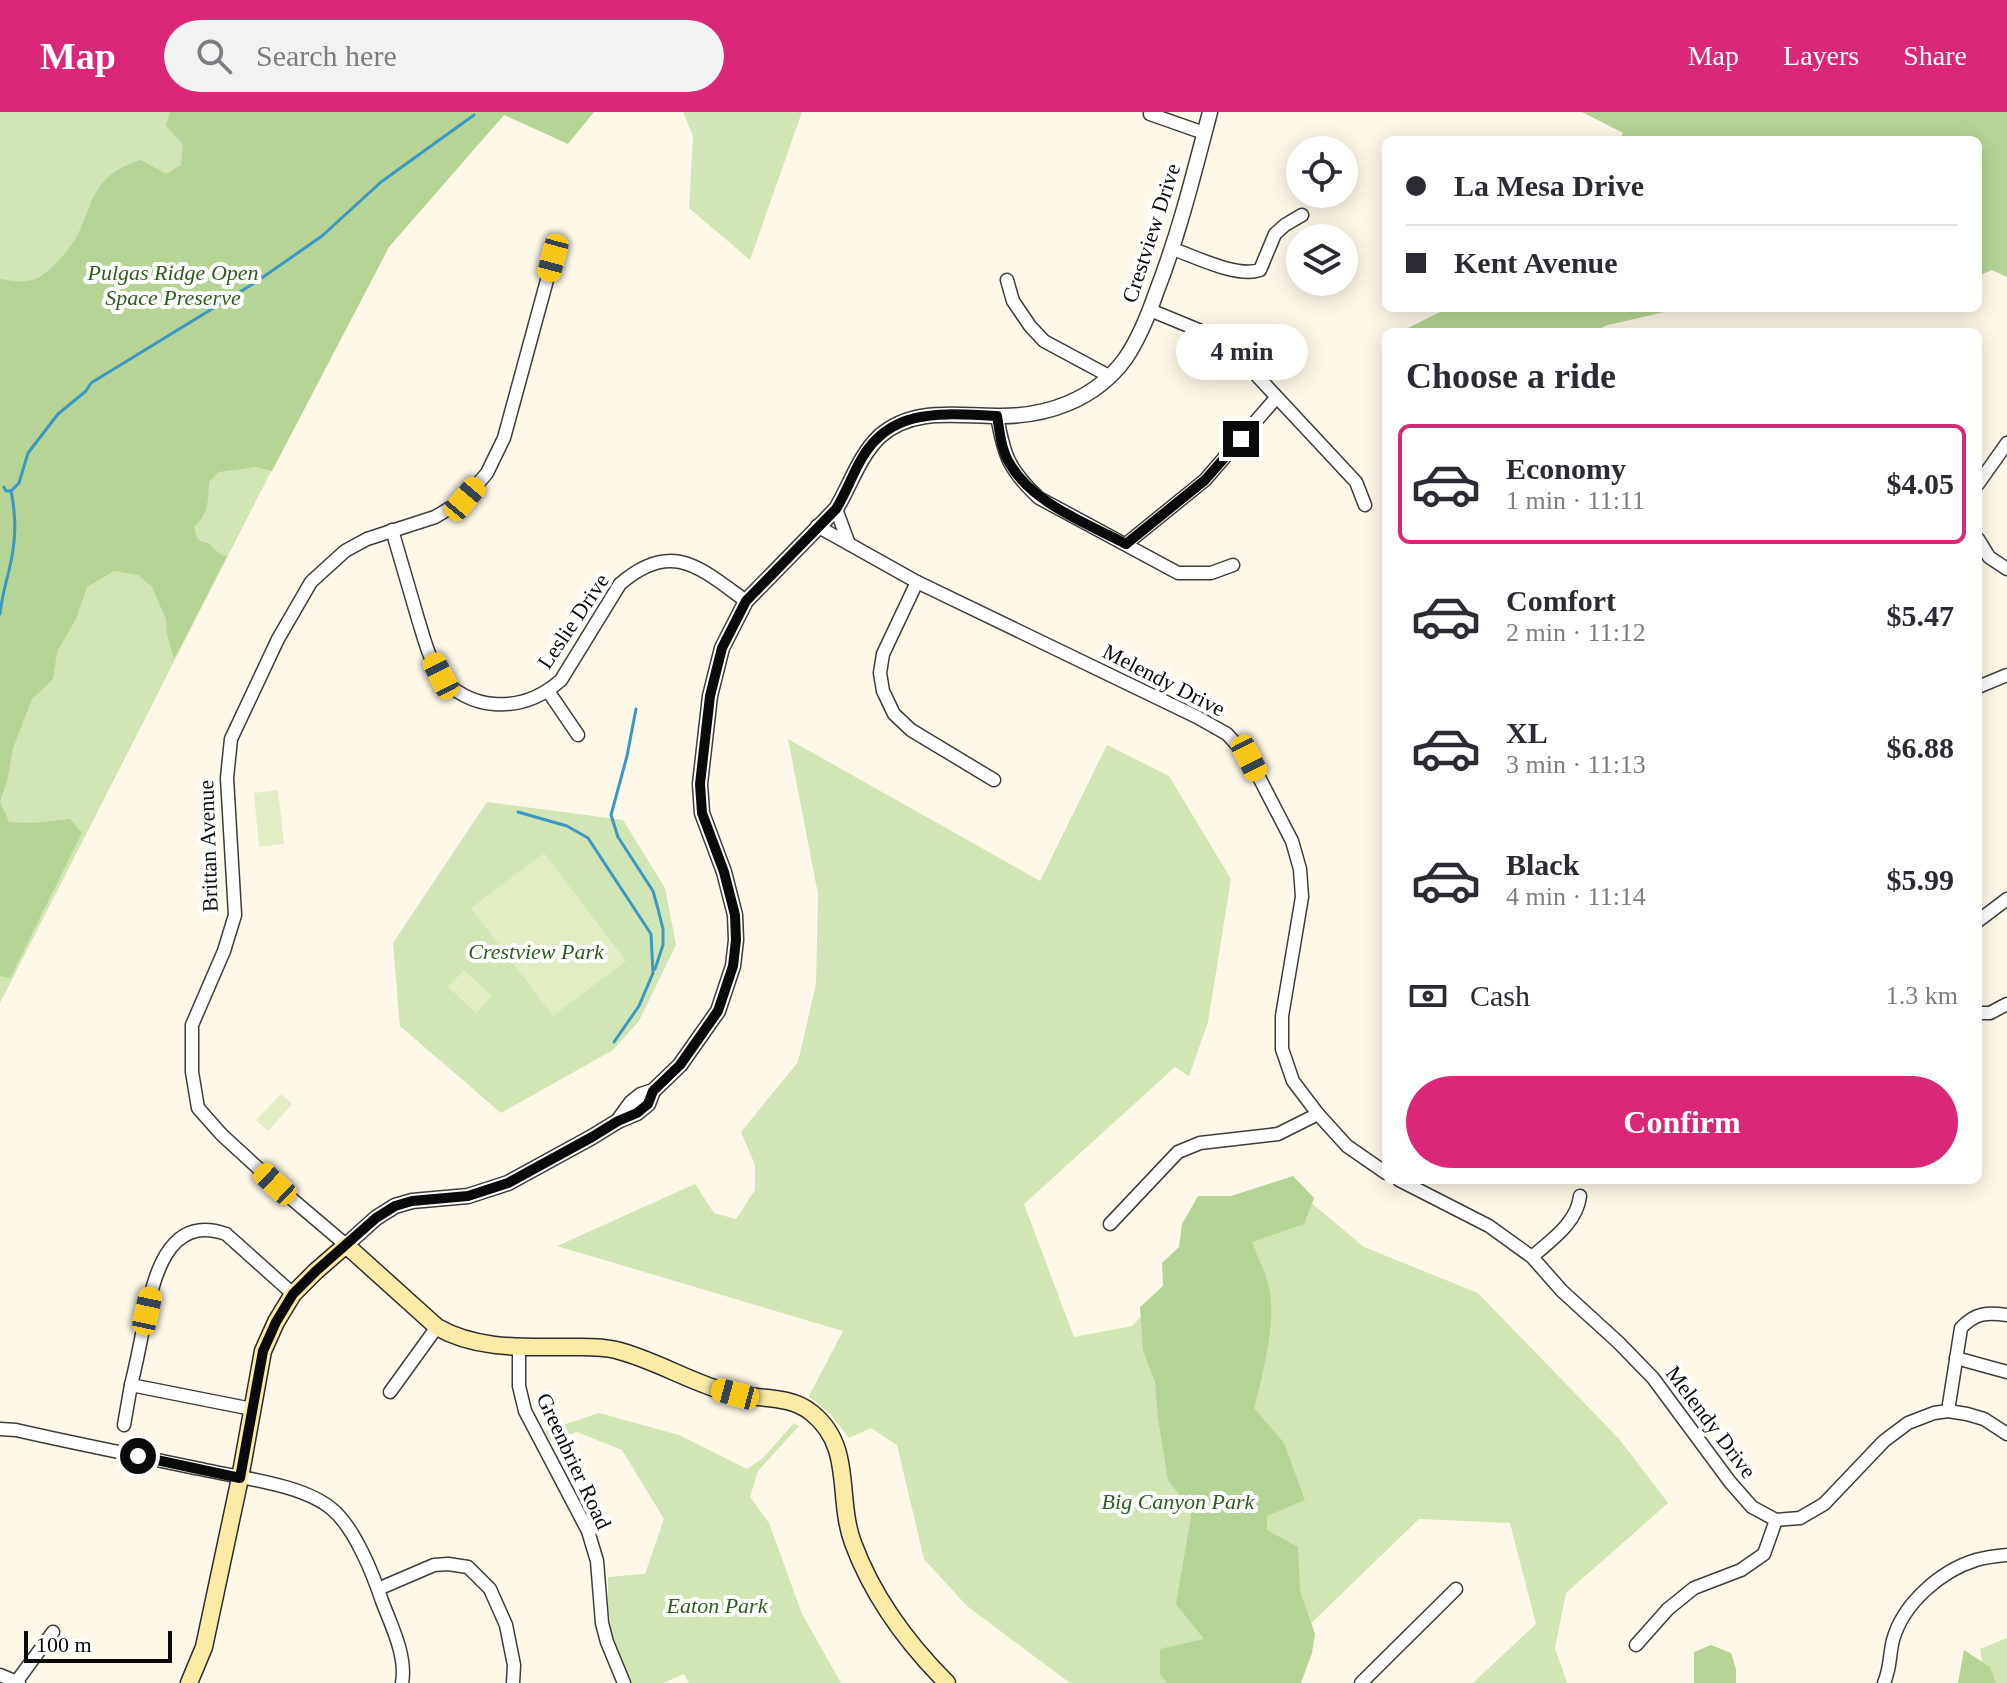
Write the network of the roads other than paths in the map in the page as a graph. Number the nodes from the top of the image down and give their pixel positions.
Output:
1 (1210, 112) edge
2 (1150, 114) dead end
3 (1204, 133) junction
4 (1302, 215) dead end
5 (1173, 249) junction
6 (553, 258) dead end
7 (1007, 280) dead end
8 (1150, 310) junction
9 (1109, 376) junction
10 (1276, 398) junction
11 (997, 416) junction
12 (2007, 443) edge
13 (1982, 478) edge
14 (1365, 505) dead end
15 (836, 509) junction
16 (817, 526) junction
17 (392, 530) junction
18 (849, 544) junction
19 (1126, 544) junction
20 (1982, 546) edge
21 (1233, 565) dead end
22 (2007, 569) edge
23 (917, 582) junction
24 (746, 601) junction
25 (2007, 675) edge
26 (1982, 685) edge
27 (548, 691) junction
28 (578, 735) dead end
29 (994, 780) dead end
30 (2007, 899) edge
31 (1982, 918) edge
32 (2007, 1004) edge
33 (1982, 1013) edge
34 (1318, 1114) junction
35 (1382, 1170) edge
36 (1407, 1184) edge
37 (1580, 1196) dead end
38 (1110, 1224) dead end
39 (346, 1245) junction
40 (1532, 1257) junction
41 (293, 1294) junction
42 (2007, 1315) edge
43 (437, 1327) junction
44 (519, 1347) junction
45 (1956, 1358) junction
46 (2007, 1372) edge
47 (131, 1385) junction
48 (390, 1392) dead end
49 (252, 1409) junction
50 (1948, 1411) junction
51 (124, 1425) dead end
52 (0, 1429) edge
53 (2007, 1434) edge
54 (240, 1478) junction
55 (1776, 1520) junction
56 (2007, 1555) edge
57 (378, 1589) junction
58 (1456, 1589) dead end
59 (53, 1632) dead end
60 (1636, 1645) dead end
61 (0, 1675) edge
62 (18, 1682) edge
63 (189, 1683) edge
64 (402, 1683) edge
65 (513, 1683) edge
66 (624, 1683) edge
67 (947, 1683) edge
68 (1361, 1683) edge
69 (1884, 1683) edge

1 - 3 street, Crestview Drive
2 - 3 street
3 - 5 street, Crestview Drive
4 - 5 street
5 - 8 street, Crestview Drive
6 - 17 street, Brittan Avenue
7 - 9 street
8 - 9 street, Crestview Drive
8 - 10 street
9 - 11 street, Crestview Drive
10 - 14 street
10 - 19 street
11 - 15 street, Crestview Drive
11 - 19 street
12 - 13 street
15 - 16 street, Crestview Drive
15 - 18 street
16 - 18 street, Melendy Drive
16 - 24 street, Crestview Drive
17 - 27 street, Leslie Drive
17 - 39 street, Brittan Avenue
18 - 23 street, Melendy Drive
19 - 21 street
20 - 22 street
23 - 29 street
23 - 34 street, Melendy Drive
24 - 27 street, Leslie Drive
24 - 39 street, Crestview Drive
25 - 26 street
27 - 28 street
30 - 31 street
32 - 33 street
34 - 35 street, Melendy Drive
34 - 38 street
36 - 40 street, Melendy Drive
37 - 40 street
39 - 41 main road, Crestview Drive
39 - 43 main road, Brittan Avenue
40 - 55 street, Melendy Drive
41 - 47 street
41 - 49 main road, Crestview Drive
42 - 45 street
43 - 44 main road, Brittan Avenue
43 - 48 street
44 - 66 street, Greenbrier Road
44 - 67 main road, Brittan Avenue
45 - 46 street
45 - 50 street
47 - 49 street
47 - 51 street
49 - 54 main road, Crestview Drive
50 - 53 street
50 - 55 street
52 - 54 street
54 - 57 street
54 - 63 main road, Crestview Drive
55 - 60 street
56 - 69 street
57 - 64 street
57 - 65 street
58 - 68 street
59 - 62 street
61 - 62 street

